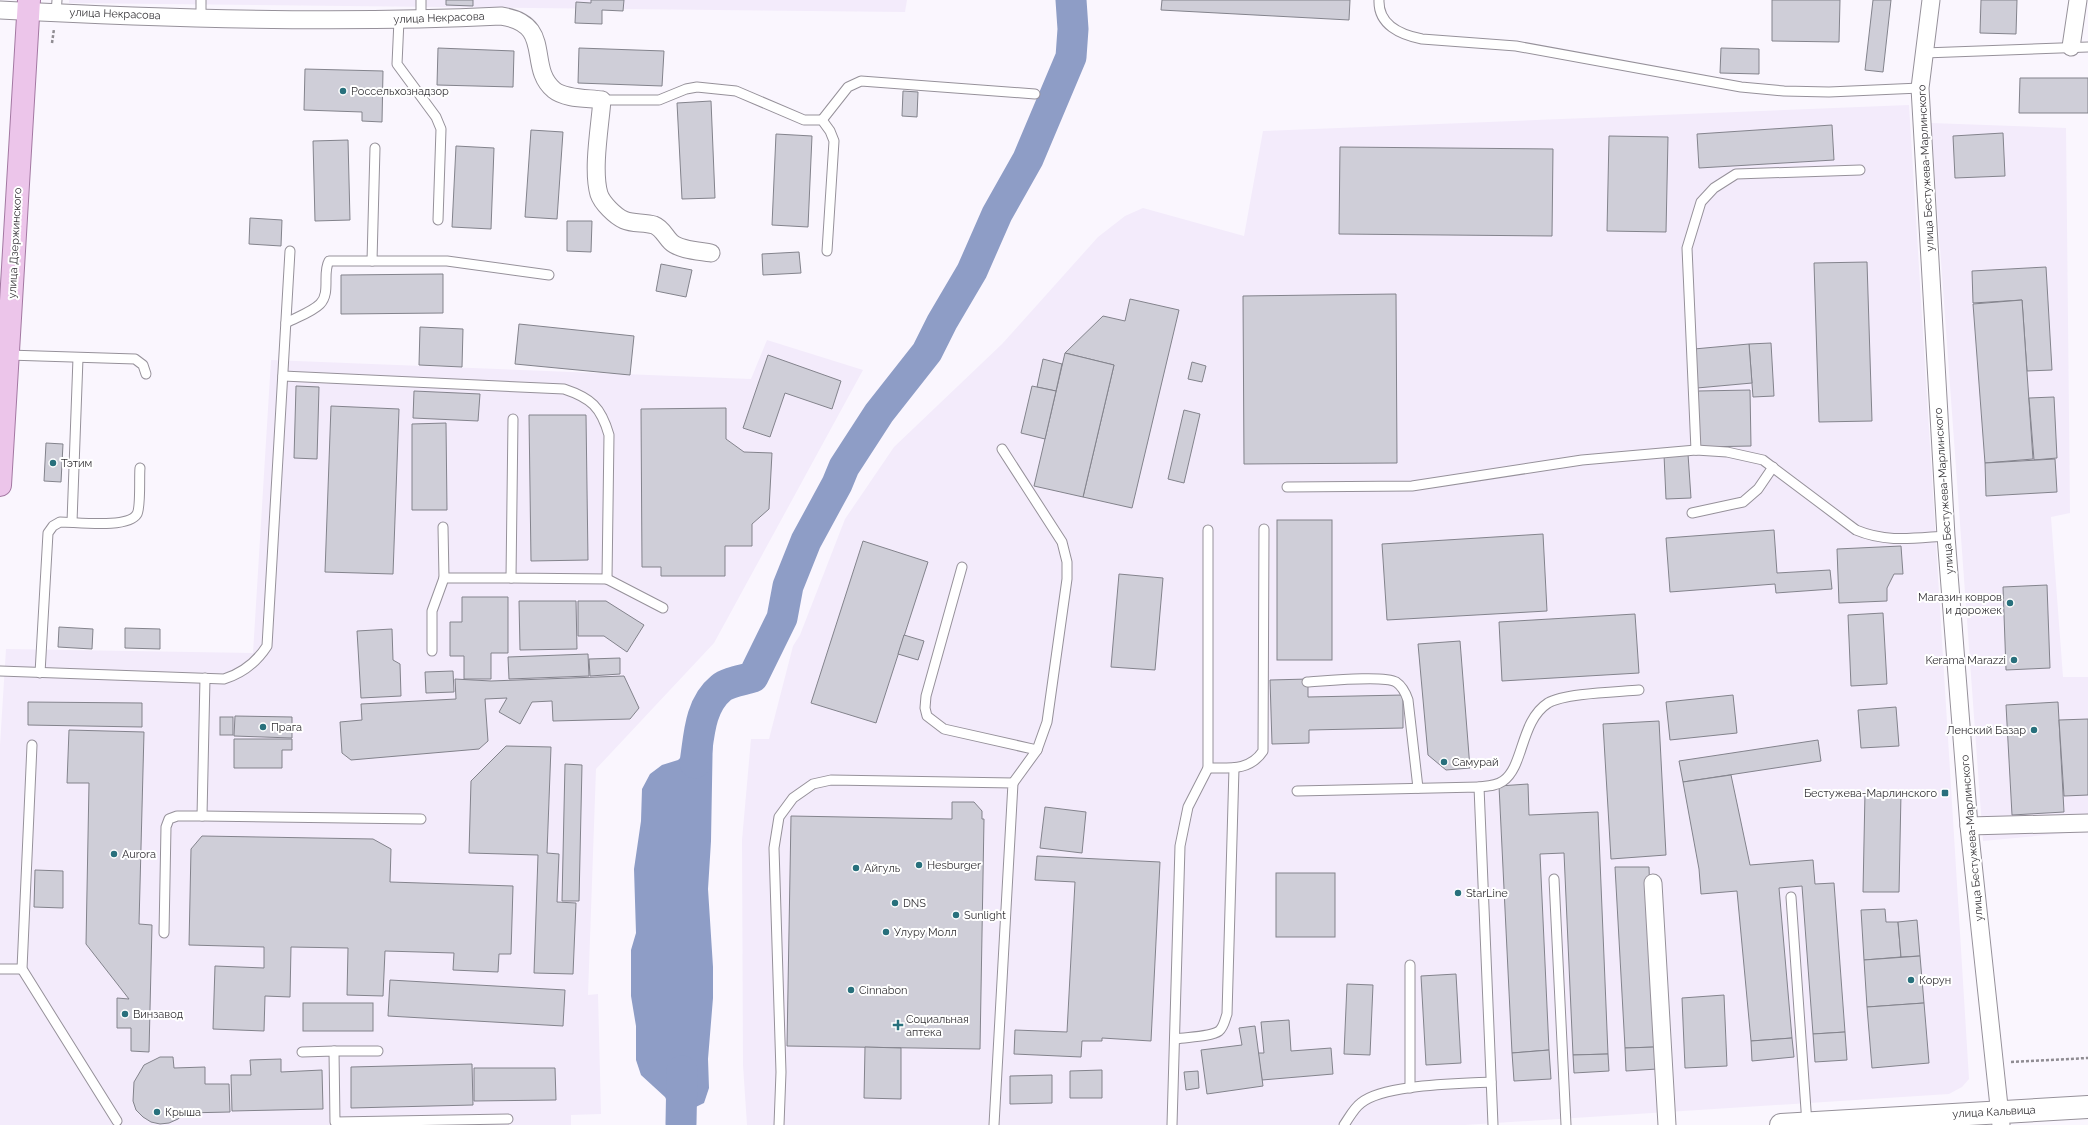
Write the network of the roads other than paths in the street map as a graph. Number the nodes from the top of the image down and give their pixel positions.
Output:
1 (201, 0) edge
2 (421, 0) edge
3 (1379, 0) edge
4 (1931, 0) edge
5 (2078, 0) edge
6 (28, 6) edge
7 (56, 6) edge
8 (0, 10) edge
9 (201, 17) junction
10 (399, 20) junction
11 (421, 20) junction
12 (2080, 47) edge
13 (1924, 53) junction
14 (1920, 88) junction
15 (1035, 94) dead end
16 (602, 100) junction
17 (822, 120) junction
18 (375, 148) dead end
19 (1860, 170) dead end
20 (438, 220) dead end
21 (290, 251) dead end
22 (827, 251) dead end
23 (711, 254) dead end
24 (372, 261) junction
25 (549, 275) dead end
26 (286, 323) junction
27 (8, 355) junction
28 (78, 358) junction
29 (146, 374) dead end
30 (283, 376) junction
31 (513, 419) dead end
32 (1002, 449) dead end
33 (1696, 450) junction
34 (1774, 467) junction
35 (140, 468) dead end
36 (0, 485) edge
37 (1287, 487) dead end
38 (1692, 513) dead end
39 (72, 522) junction
40 (444, 527) dead end
41 (1208, 530) dead end
42 (1264, 530) dead end
43 (1946, 536) junction
44 (962, 567) dead end
45 (444, 578) junction
46 (511, 578) junction
47 (607, 580) junction
48 (663, 608) dead end
49 (432, 650) dead end
50 (0, 671) edge
51 (40, 673) junction
52 (205, 678) junction
53 (1307, 682) dead end
54 (1639, 690) dead end
55 (32, 745) dead end
56 (1037, 750) junction
57 (1208, 768) junction
58 (1234, 768) junction
59 (1013, 783) junction
60 (1479, 787) junction
61 (1418, 788) junction
62 (1297, 791) dead end
63 (202, 816) junction
64 (421, 819) dead end
65 (2088, 823) edge
66 (1969, 826) junction
67 (1554, 879) dead end
68 (1653, 883) dead end
69 (1791, 897) dead end
70 (164, 933) dead end
71 (1410, 965) dead end
72 (0, 969) edge
73 (22, 970) junction
74 (1176, 1039) junction
75 (334, 1051) junction
76 (378, 1051) dead end
77 (302, 1052) dead end
78 (1491, 1082) junction
79 (1410, 1088) junction
80 (2088, 1107) edge
81 (2000, 1118) edge
82 (508, 1119) dead end
83 (117, 1121) dead end
84 (439, 1123) edge
85 (1807, 1124) junction
86 (779, 1125) edge
87 (994, 1125) edge
88 (1172, 1125) edge
89 (1344, 1125) edge
90 (1493, 1125) edge
91 (1566, 1125) edge
92 (1667, 1125) edge
93 (1781, 1125) edge

1 - 9 lane
2 - 11 lane
3 - 14 lane
4 - 13 street, улица Бестужева-Марлинского
5 - 12 street
6 - 7 street, улица Некрасова
6 - 8 street, улица Некрасова
6 - 27 main road, улица Дзержинского
7 - 9 street, улица Некрасова
9 - 10 street, улица Некрасова
10 - 11 street, улица Некрасова
10 - 20 lane
11 - 16 street, улица Некрасова
12 - 13 lane
13 - 14 street, улица Бестужева-Марлинского
14 - 43 street, улица Бестужева-Марлинского
15 - 17 lane
16 - 17 lane
16 - 23 street
17 - 22 lane
18 - 24 lane
19 - 33 lane
21 - 26 lane
24 - 25 lane
24 - 26 lane
26 - 30 lane
27 - 28 lane
27 - 36 main road, улица Дзержинского
28 - 29 lane
28 - 39 lane
30 - 47 lane
30 - 52 lane
31 - 46 lane
32 - 56 lane
33 - 34 lane
33 - 37 lane
34 - 38 lane
34 - 43 lane
35 - 39 lane
39 - 51 lane
40 - 45 lane
41 - 57 lane
42 - 58 lane
43 - 66 street, улица Бестужева-Марлинского
44 - 56 lane
45 - 46 lane
45 - 49 lane
46 - 47 lane
47 - 48 lane
50 - 51 lane
51 - 52 lane
52 - 63 lane
53 - 61 lane
54 - 60 lane
55 - 73 lane
56 - 59 lane
57 - 58 lane
57 - 74 lane
58 - 74 lane
59 - 86 lane
59 - 87 lane
60 - 61 lane
60 - 78 lane
61 - 62 lane
63 - 64 lane
63 - 70 lane
65 - 66 street
66 - 81 street, улица Бестужева-Марлинского
67 - 91 lane
68 - 92 street
69 - 85 lane
71 - 79 lane
72 - 73 lane
73 - 83 lane
74 - 88 lane
75 - 76 lane
75 - 77 lane
75 - 84 lane
78 - 79 lane
78 - 90 lane
79 - 89 lane
80 - 81 street, улица Кальвица
81 - 85 street, улица Кальвица
82 - 84 lane
85 - 93 street, улица Кальвица

